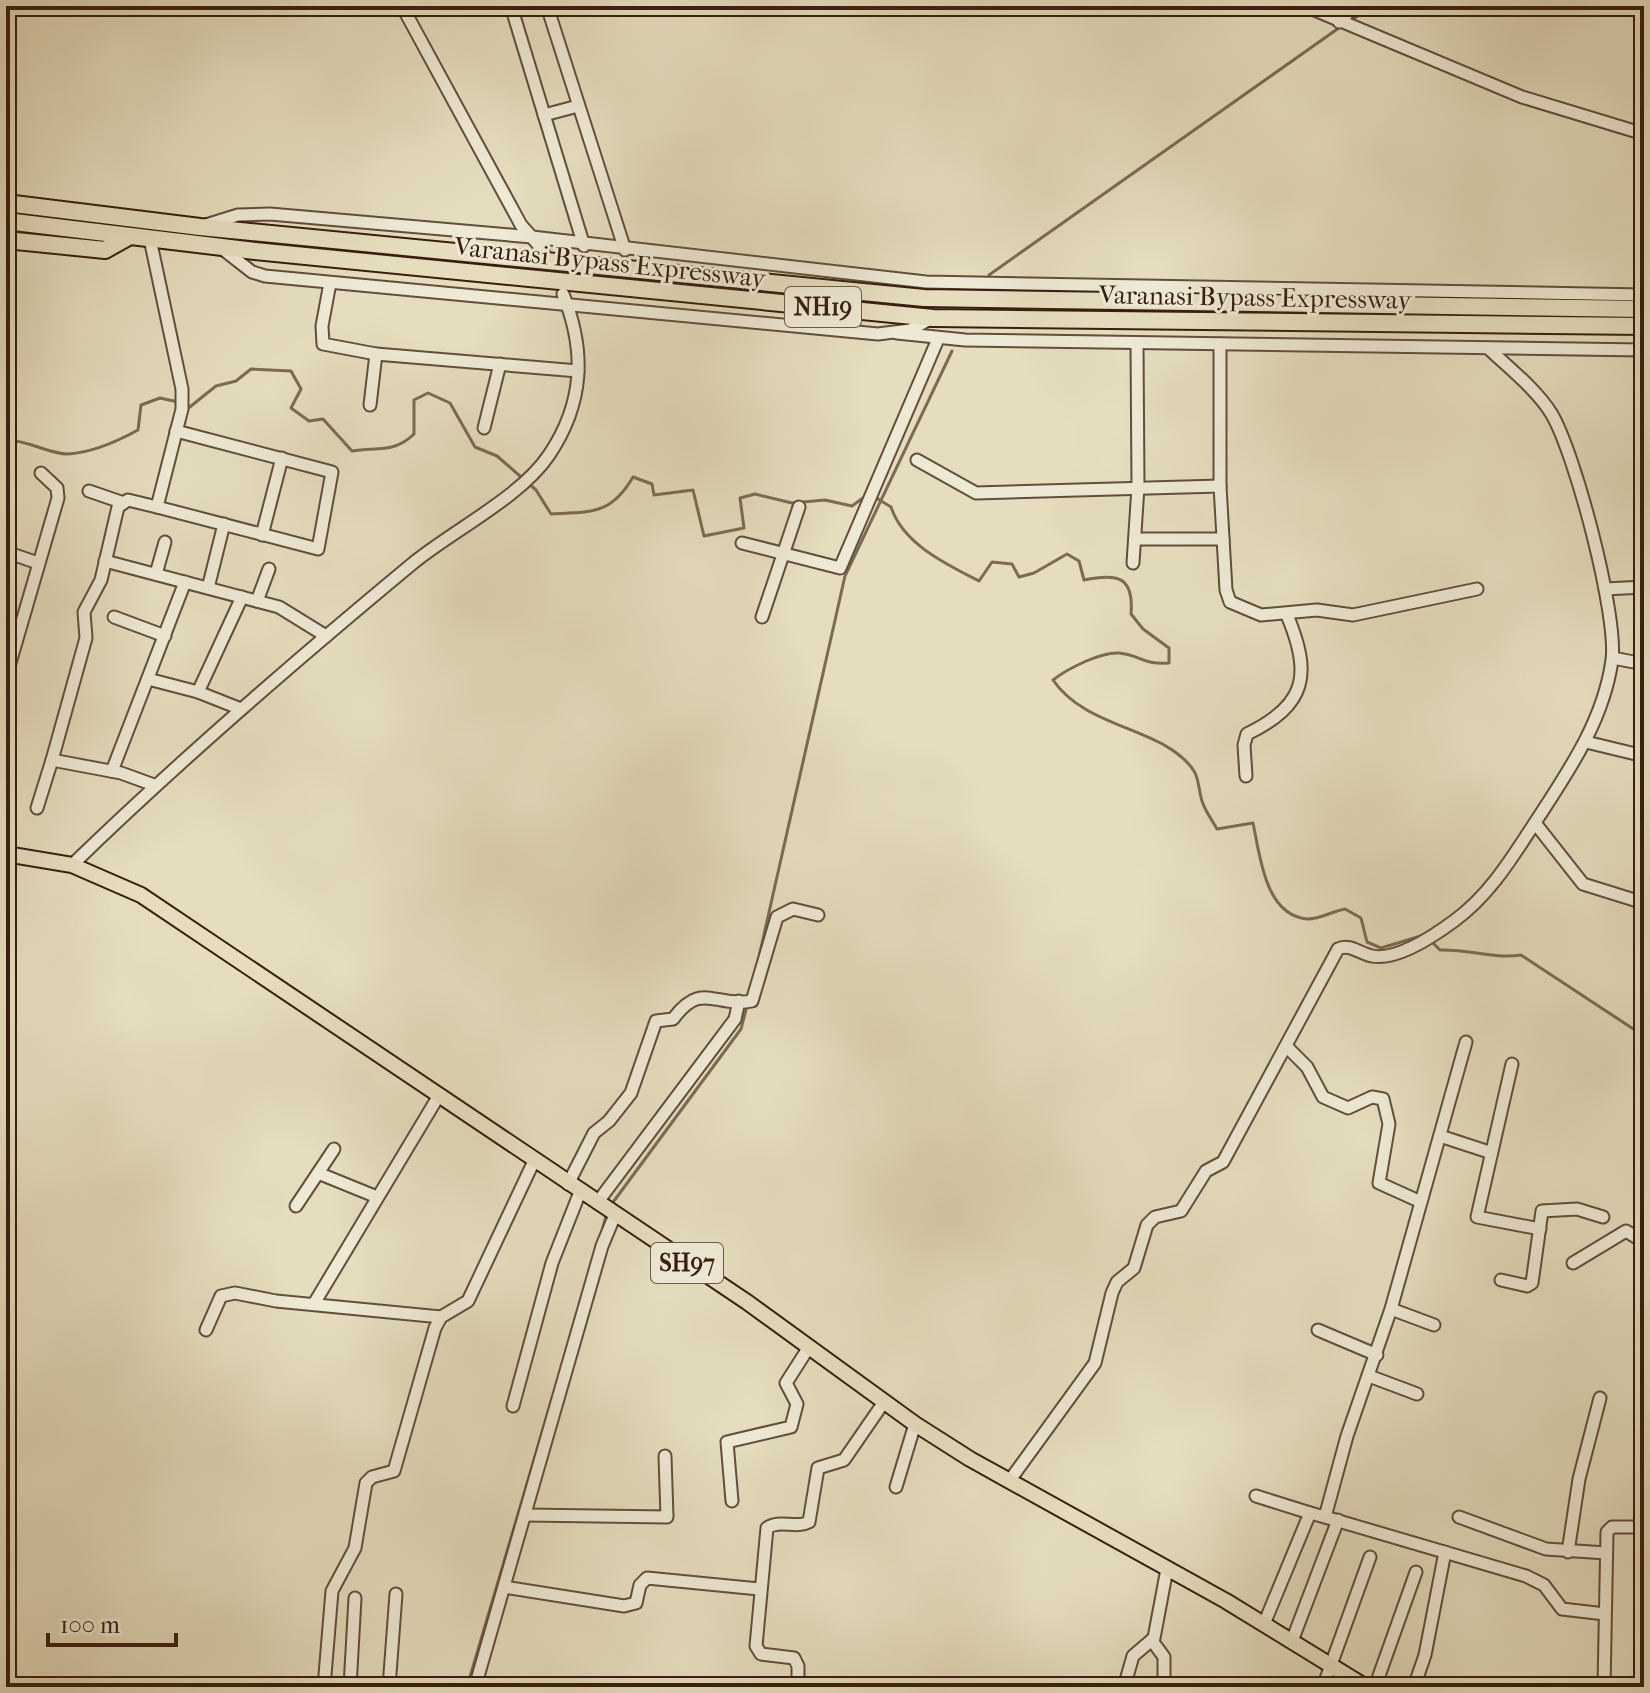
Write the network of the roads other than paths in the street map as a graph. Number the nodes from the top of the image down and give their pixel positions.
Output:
1 (402, 6) edge
2 (511, 6) edge
3 (547, 6) edge
4 (1305, 6) edge
5 (1355, 6) edge
6 (1344, 24) junction
7 (578, 106) junction
8 (544, 115) junction
9 (1644, 134) edge
10 (6, 203) edge
11 (6, 221) edge
12 (200, 227) junction
13 (130, 236) junction
14 (532, 237) junction
15 (150, 239) junction
16 (6, 240) edge
17 (584, 246) junction
18 (220, 247) junction
19 (543, 250) dead end
20 (625, 250) junction
21 (330, 283) junction
22 (563, 294) dead end
23 (1644, 295) edge
24 (569, 308) junction
25 (1644, 309) edge
26 (933, 318) junction
27 (1644, 326) edge
28 (897, 333) junction
29 (938, 339) junction
30 (1137, 343) junction
31 (1220, 344) junction
32 (1488, 348) junction
33 (1644, 350) edge
34 (376, 354) junction
35 (500, 364) junction
36 (578, 371) junction
37 (370, 405) dead end
38 (484, 428) dead end
39 (176, 431) junction
40 (282, 458) junction
41 (917, 460) dead end
42 (41, 473) dead end
43 (1220, 486) junction
44 (1138, 487) junction
45 (89, 491) dead end
46 (121, 502) junction
47 (157, 507) junction
48 (799, 507) dead end
49 (224, 524) junction
50 (262, 535) junction
51 (1135, 539) junction
52 (1223, 539) junction
53 (165, 542) dead end
54 (742, 543) dead end
55 (6, 552) edge
56 (783, 554) junction
57 (105, 561) junction
58 (38, 563) junction
59 (1133, 563) dead end
60 (269, 569) dead end
61 (156, 574) junction
62 (185, 582) junction
63 (1644, 587) edge
64 (208, 588) junction
65 (1477, 589) dead end
66 (1605, 589) junction
67 (242, 597) junction
68 (257, 601) junction
69 (1287, 615) junction
70 (114, 617) dead end
71 (762, 617) dead end
72 (165, 636) junction
73 (326, 636) junction
74 (1613, 658) junction
75 (1644, 664) edge
76 (6, 677) edge
77 (148, 679) junction
78 (198, 692) junction
79 (241, 709) junction
80 (1586, 742) junction
81 (1644, 756) edge
82 (52, 760) junction
83 (112, 771) junction
84 (1246, 776) dead end
85 (154, 785) junction
86 (37, 808) dead end
87 (1535, 823) junction
88 (6, 854) edge
89 (72, 865) junction
90 (1643, 898) edge
91 (818, 915) dead end
92 (739, 1001) junction
93 (1466, 1042) dead end
94 (1287, 1047) junction
95 (1512, 1064) dead end
96 (438, 1097) junction
97 (1440, 1136) junction
98 (334, 1149) dead end
99 (1489, 1152) junction
100 (534, 1161) junction
101 (318, 1173) junction
102 (574, 1188) junction
103 (377, 1197) junction
104 (1421, 1202) junction
105 (597, 1203) junction
106 (296, 1206) dead end
107 (615, 1215) junction
108 (1603, 1217) dead end
109 (1540, 1229) junction
110 (1644, 1242) edge
111 (1573, 1263) dead end
112 (1501, 1280) dead end
113 (315, 1302) junction
114 (1391, 1309) junction
115 (441, 1317) junction
116 (1434, 1325) dead end
117 (206, 1330) dead end
118 (1318, 1330) dead end
119 (809, 1347) junction
120 (1377, 1355) junction
121 (1369, 1376) junction
122 (1417, 1394) dead end
123 (1600, 1398) dead end
124 (884, 1402) junction
125 (513, 1406) dead end
126 (915, 1424) junction
127 (665, 1456) dead end
128 (1010, 1480) junction
129 (896, 1487) dead end
130 (1256, 1496) dead end
131 (732, 1501) dead end
132 (1310, 1513) junction
133 (526, 1515) junction
134 (1325, 1517) junction
135 (1459, 1517) dead end
136 (1338, 1520) junction
137 (1644, 1527) edge
138 (1445, 1552) junction
139 (1568, 1552) junction
140 (1606, 1553) junction
141 (1370, 1557) dead end
142 (1167, 1569) junction
143 (1416, 1572) dead end
144 (504, 1587) junction
145 (759, 1589) junction
146 (396, 1594) dead end
147 (355, 1598) dead end
148 (1605, 1614) junction
149 (1264, 1624) junction
150 (1292, 1641) junction
151 (1153, 1642) junction
152 (1330, 1664) junction
153 (324, 1687) edge
154 (350, 1687) edge
155 (389, 1687) edge
156 (475, 1687) edge
157 (798, 1687) edge
158 (1124, 1687) edge
159 (1164, 1687) edge
160 (1323, 1687) edge
161 (1366, 1687) edge
162 (1375, 1687) edge
163 (1414, 1687) edge
164 (1604, 1687) edge

1 - 14 street
2 - 8 street
3 - 7 street
4 - 6 street
5 - 6 street
6 - 9 street
7 - 8 street
7 - 20 street
8 - 17 street
10 - 12 highway, Varanasi Bypass Expressway / NH19
11 - 13 highway, Varanasi Bypass Expressway / NH19
12 - 14 street
12 - 25 highway, Varanasi Bypass Expressway / NH19
13 - 15 highway, Varanasi Bypass Expressway / NH19
13 - 16 highway
14 - 17 street
14 - 19 street
15 - 18 highway, Varanasi Bypass Expressway / NH19
15 - 39 street
17 - 20 street
18 - 21 street
18 - 26 highway, Varanasi Bypass Expressway / NH19
20 - 23 street
21 - 24 street
21 - 34 street
22 - 24 street
24 - 28 street
24 - 36 street
26 - 27 highway, Varanasi Bypass Expressway / NH19
26 - 28 street
28 - 29 street
29 - 30 street
29 - 56 street
30 - 31 street
30 - 44 street
31 - 32 street
31 - 43 street
32 - 33 street
32 - 66 street
34 - 35 street
34 - 37 street
35 - 36 street
35 - 38 street
36 - 73 street
39 - 40 street
39 - 47 street
40 - 50 street
40 - 50 street
41 - 44 street
42 - 58 street
43 - 44 street
43 - 52 street
44 - 51 street
45 - 46 street
46 - 47 street
46 - 57 street
47 - 49 street
48 - 56 street
49 - 50 street
49 - 64 street
51 - 52 street
51 - 59 street
52 - 69 street
53 - 61 street
54 - 56 street
55 - 58 street
56 - 71 street
57 - 61 street
57 - 82 street
58 - 76 street
60 - 68 street
61 - 62 street
62 - 64 street
62 - 72 street
63 - 66 street
64 - 67 street
65 - 69 street
66 - 74 street
67 - 68 street
67 - 78 street
68 - 73 street
69 - 84 street
70 - 72 street
72 - 77 street
73 - 79 street
74 - 75 street
74 - 80 street
77 - 78 street
77 - 83 street
78 - 79 street
79 - 85 street
80 - 81 street
80 - 87 street
82 - 83 street
82 - 86 street
83 - 85 street
85 - 89 street
87 - 90 street
87 - 94 street
88 - 89 main road, SH97
89 - 96 main road, SH97
91 - 92 street
92 - 102 street
92 - 105 street
93 - 97 street
94 - 104 street
94 - 128 street
95 - 99 street
96 - 100 main road, SH97
96 - 103 street
97 - 99 street
97 - 104 street
98 - 101 street
99 - 109 street
100 - 102 main road, SH97
100 - 115 street
101 - 103 street
101 - 106 street
102 - 105 main road, SH97
102 - 125 street
103 - 113 street
104 - 114 street
105 - 107 main road, SH97
107 - 119 main road, SH97
107 - 133 street
108 - 109 street
109 - 112 street
110 - 111 street
113 - 115 street
113 - 117 street
114 - 116 street
114 - 120 street
115 - 153 street
118 - 120 street
119 - 124 main road, SH97
119 - 131 street
120 - 121 street
121 - 122 street
121 - 134 street
123 - 139 street
124 - 126 main road, SH97
124 - 145 street
126 - 128 main road, SH97
126 - 129 street
127 - 133 street
128 - 142 main road, SH97
130 - 132 street
132 - 134 street
132 - 149 street
133 - 144 street
134 - 136 street
135 - 139 street
136 - 138 street
136 - 150 street
137 - 140 street
138 - 148 street
138 - 163 street
139 - 140 street
140 - 148 street
141 - 152 street
142 - 149 main road, SH97
142 - 151 street
143 - 162 street
144 - 145 street
144 - 156 street
145 - 157 street
146 - 155 street
147 - 154 street
148 - 164 street
149 - 150 main road, SH97
150 - 152 main road, SH97
151 - 158 street
151 - 159 street
152 - 160 street
152 - 161 main road, SH97

